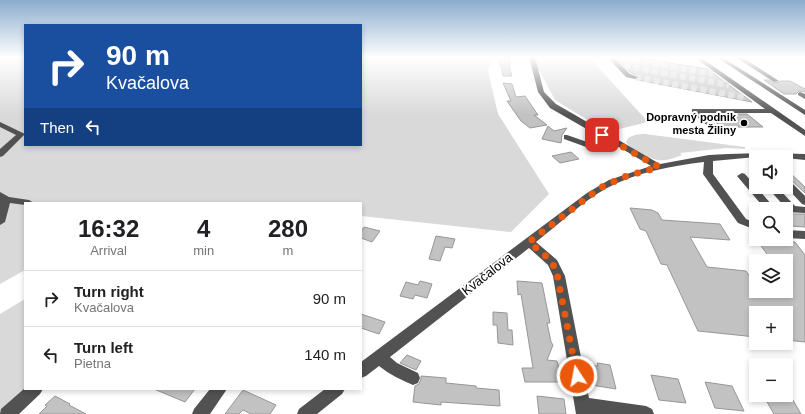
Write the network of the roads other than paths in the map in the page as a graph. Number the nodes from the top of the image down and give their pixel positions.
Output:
1 (537, 76) edge
2 (630, 76) edge
3 (748, 76) edge
4 (768, 76) edge
5 (635, 77) tunnel mouth
6 (722, 77) tunnel mouth
7 (776, 81) dead end
8 (772, 110) junction
9 (803, 111) edge
10 (701, 116) junction
11 (724, 116) dead end
12 (0, 124) edge
13 (721, 132) dead end
14 (805, 134) edge
15 (567, 137) dead end
16 (620, 145) junction
17 (0, 154) edge
18 (805, 157) edge
19 (709, 158) junction
20 (659, 167) junction
21 (742, 176) dead end
22 (793, 189) edge
23 (778, 194) edge
24 (3, 197) edge
25 (25, 202) edge
26 (765, 202) edge
27 (786, 202) edge
28 (805, 202) edge
29 (793, 209) edge
30 (805, 210) edge
31 (0, 222) edge
32 (749, 224) edge
33 (793, 233) edge
34 (805, 235) edge
35 (529, 242) junction
36 (380, 357) junction
37 (362, 370) edge
38 (413, 378) dead end
39 (34, 390) edge
40 (218, 390) edge
41 (336, 390) edge
42 (583, 409) edge
43 (7, 414) edge
44 (200, 414) edge
45 (304, 414) edge
46 (646, 414) edge

1 - 16 street
2 - 5 street
3 - 9 street
4 - 7 street
6 - 8 street
8 - 9 street
8 - 10 street
8 - 14 street
10 - 11 street
10 - 13 street
12 - 17 street
15 - 16 street
16 - 20 street
18 - 19 street, Kvačalova
19 - 20 street, Kvačalova
19 - 32 street
20 - 35 street, Kvačalova
21 - 26 street
22 - 28 street
23 - 27 street
24 - 25 street
24 - 31 street
29 - 30 street
33 - 34 street
35 - 36 street, Kvačalova
35 - 42 street
36 - 37 street, Kvačalova
36 - 38 street
39 - 43 street
40 - 44 street
41 - 45 street
42 - 46 street

